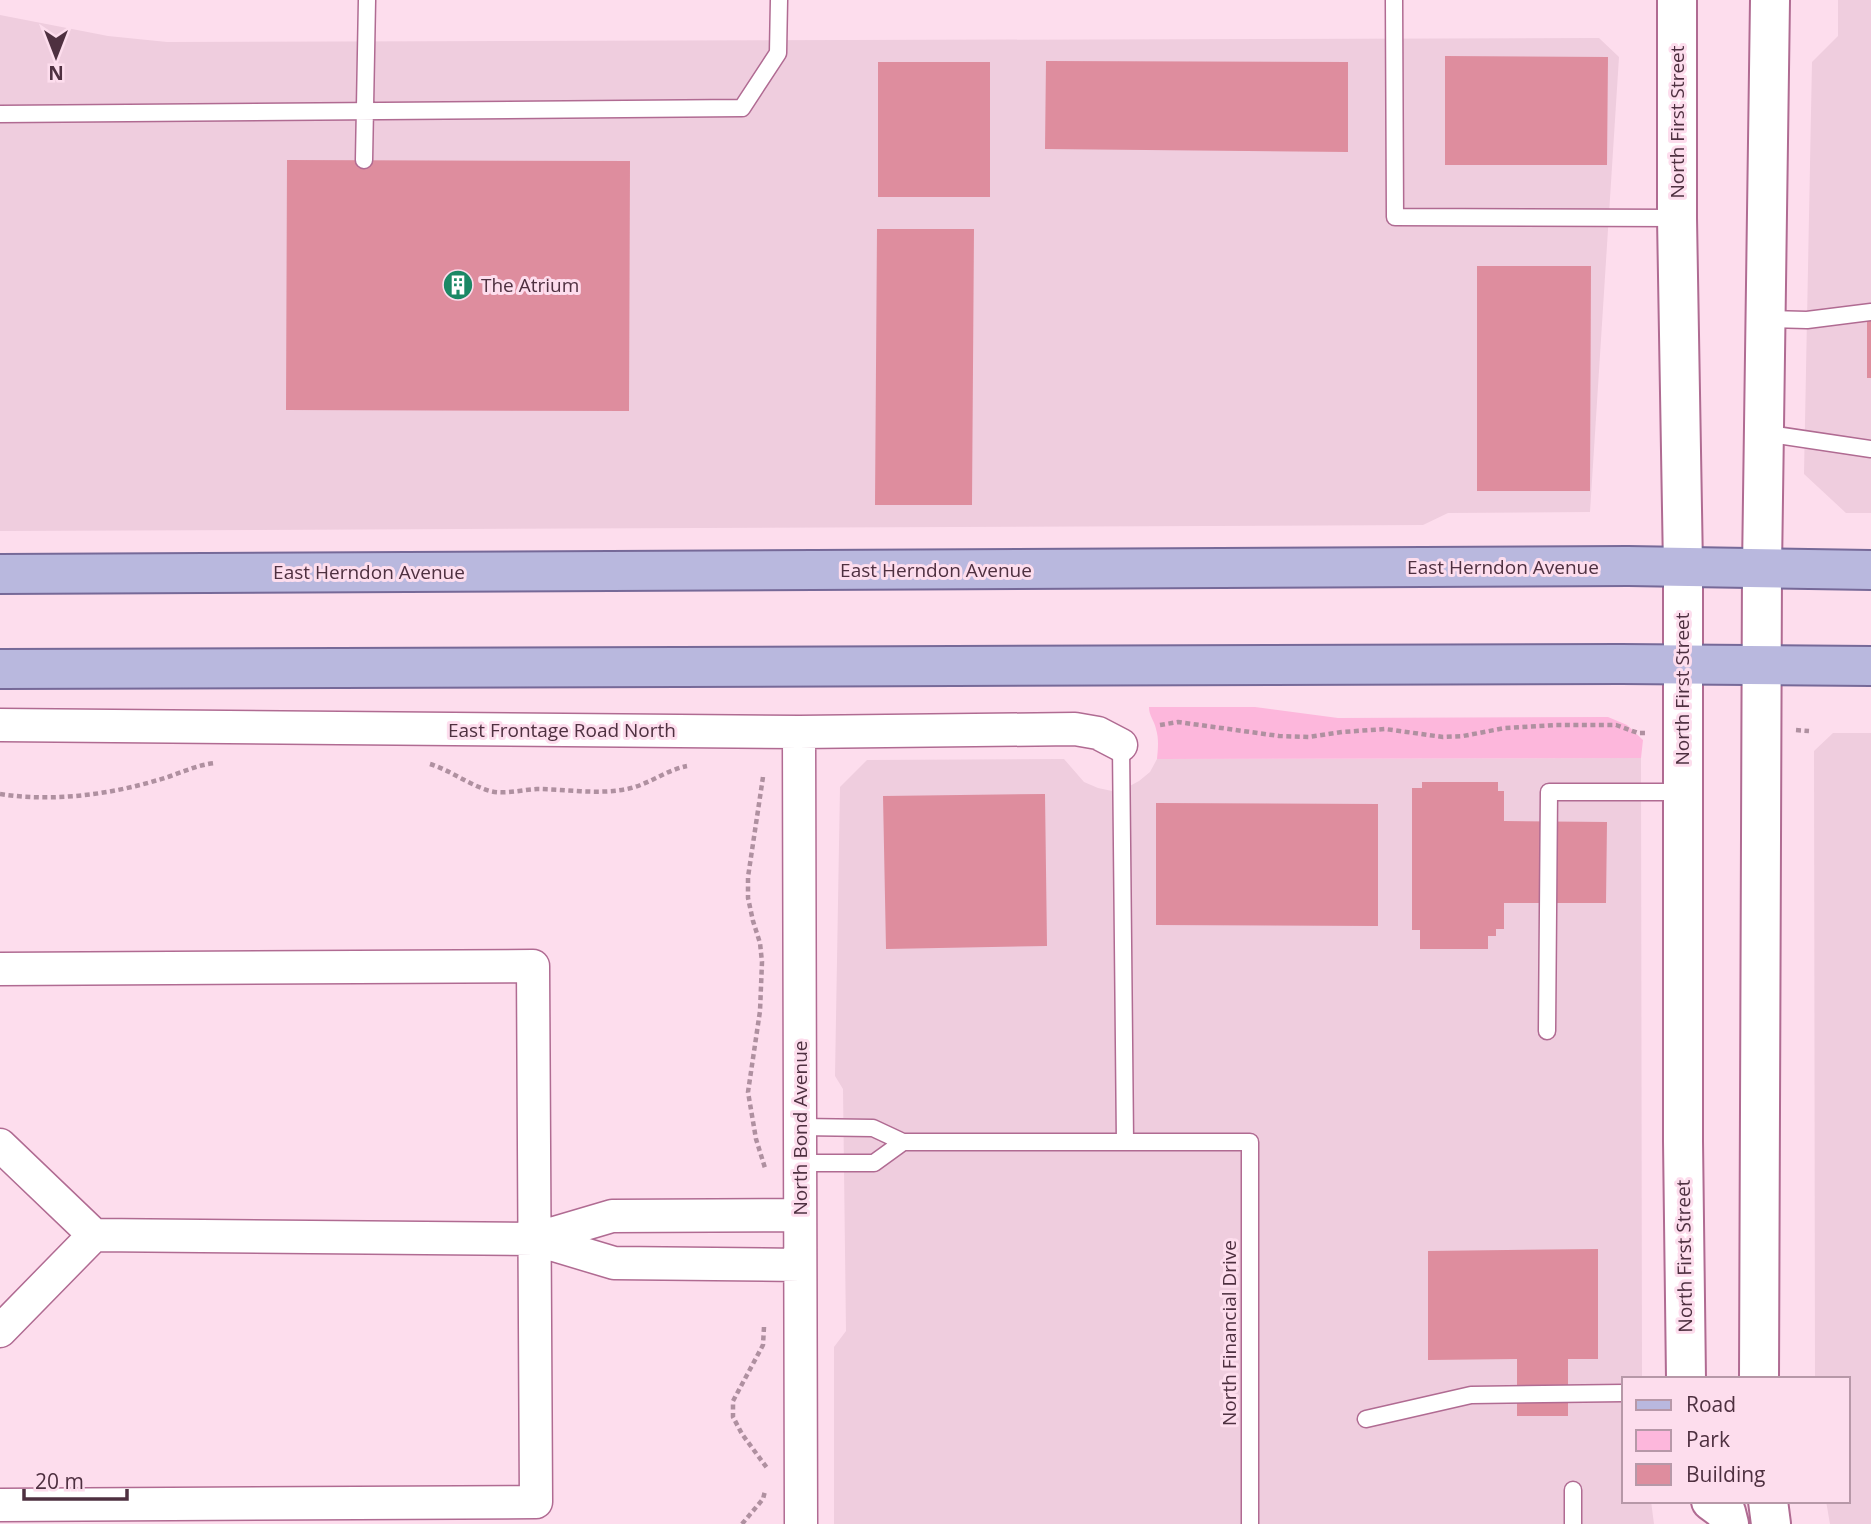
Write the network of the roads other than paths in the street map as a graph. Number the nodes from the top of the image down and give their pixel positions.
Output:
1 (367, 0) edge
2 (779, 0) edge
3 (1394, 0) edge
4 (1677, 0) edge
5 (1770, 0) edge
6 (365, 111) junction
7 (0, 114) edge
8 (365, 160) dead end
9 (1677, 218) junction
10 (1871, 312) edge
11 (1766, 319) junction
12 (1763, 433) junction
13 (1871, 449) edge
14 (1683, 568) junction
15 (1762, 569) junction
16 (1871, 570) edge
17 (0, 574) edge
18 (1762, 665) junction
19 (1682, 666) junction
20 (1871, 666) edge
21 (0, 669) edge
22 (0, 725) edge
23 (799, 732) junction
24 (1121, 746) joint
25 (1682, 792) junction
26 (0, 969) edge
27 (1547, 1031) dead end
28 (800, 1127) junction
29 (903, 1142) junction
30 (1125, 1142) junction
31 (0, 1145) edge
32 (800, 1163) junction
33 (800, 1215) junction
34 (94, 1235) junction
35 (534, 1239) junction
36 (800, 1265) junction
37 (0, 1331) edge
38 (1686, 1377) edge
39 (1759, 1377) edge
40 (1622, 1393) edge
41 (1366, 1419) dead end
42 (1573, 1490) dead end
43 (1696, 1503) edge
44 (1714, 1503) edge
45 (1768, 1503) edge
46 (0, 1505) edge
47 (801, 1524) edge
48 (1250, 1524) edge
49 (1573, 1524) edge
50 (1700, 1524) edge
51 (1729, 1524) edge
52 (1771, 1524) edge

1 - 6 lane
2 - 6 lane
3 - 9 lane
4 - 9 main road, North First Street
5 - 11 main road
6 - 7 lane
6 - 8 lane
9 - 14 main road, North First Street
10 - 11 lane
11 - 12 main road
12 - 13 lane
12 - 15 main road
14 - 15 main road, East Herndon Avenue
14 - 17 main road, East Herndon Avenue
14 - 19 main road, North First Street
15 - 16 main road, East Herndon Avenue
15 - 18 main road
18 - 19 main road
18 - 20 main road
18 - 39 main road
19 - 21 main road
19 - 25 main road, North First Street
22 - 23 street, East Frontage Road North
23 - 24 street, East Frontage Road North
23 - 28 street, North Bond Avenue
24 - 30 lane
25 - 27 lane
25 - 38 main road, North First Street
26 - 35 street
28 - 29 lane
28 - 32 street, North Bond Avenue
29 - 30 lane
29 - 32 lane
30 - 48 lane, North Financial Drive
31 - 34 street
32 - 33 street, North Bond Avenue
33 - 35 street
33 - 36 street, North Bond Avenue
34 - 35 street
34 - 37 street
35 - 36 street
35 - 46 street
36 - 47 street, North Bond Avenue
40 - 41 lane
42 - 49 lane
43 - 50 main road
44 - 51 main road
45 - 52 main road

